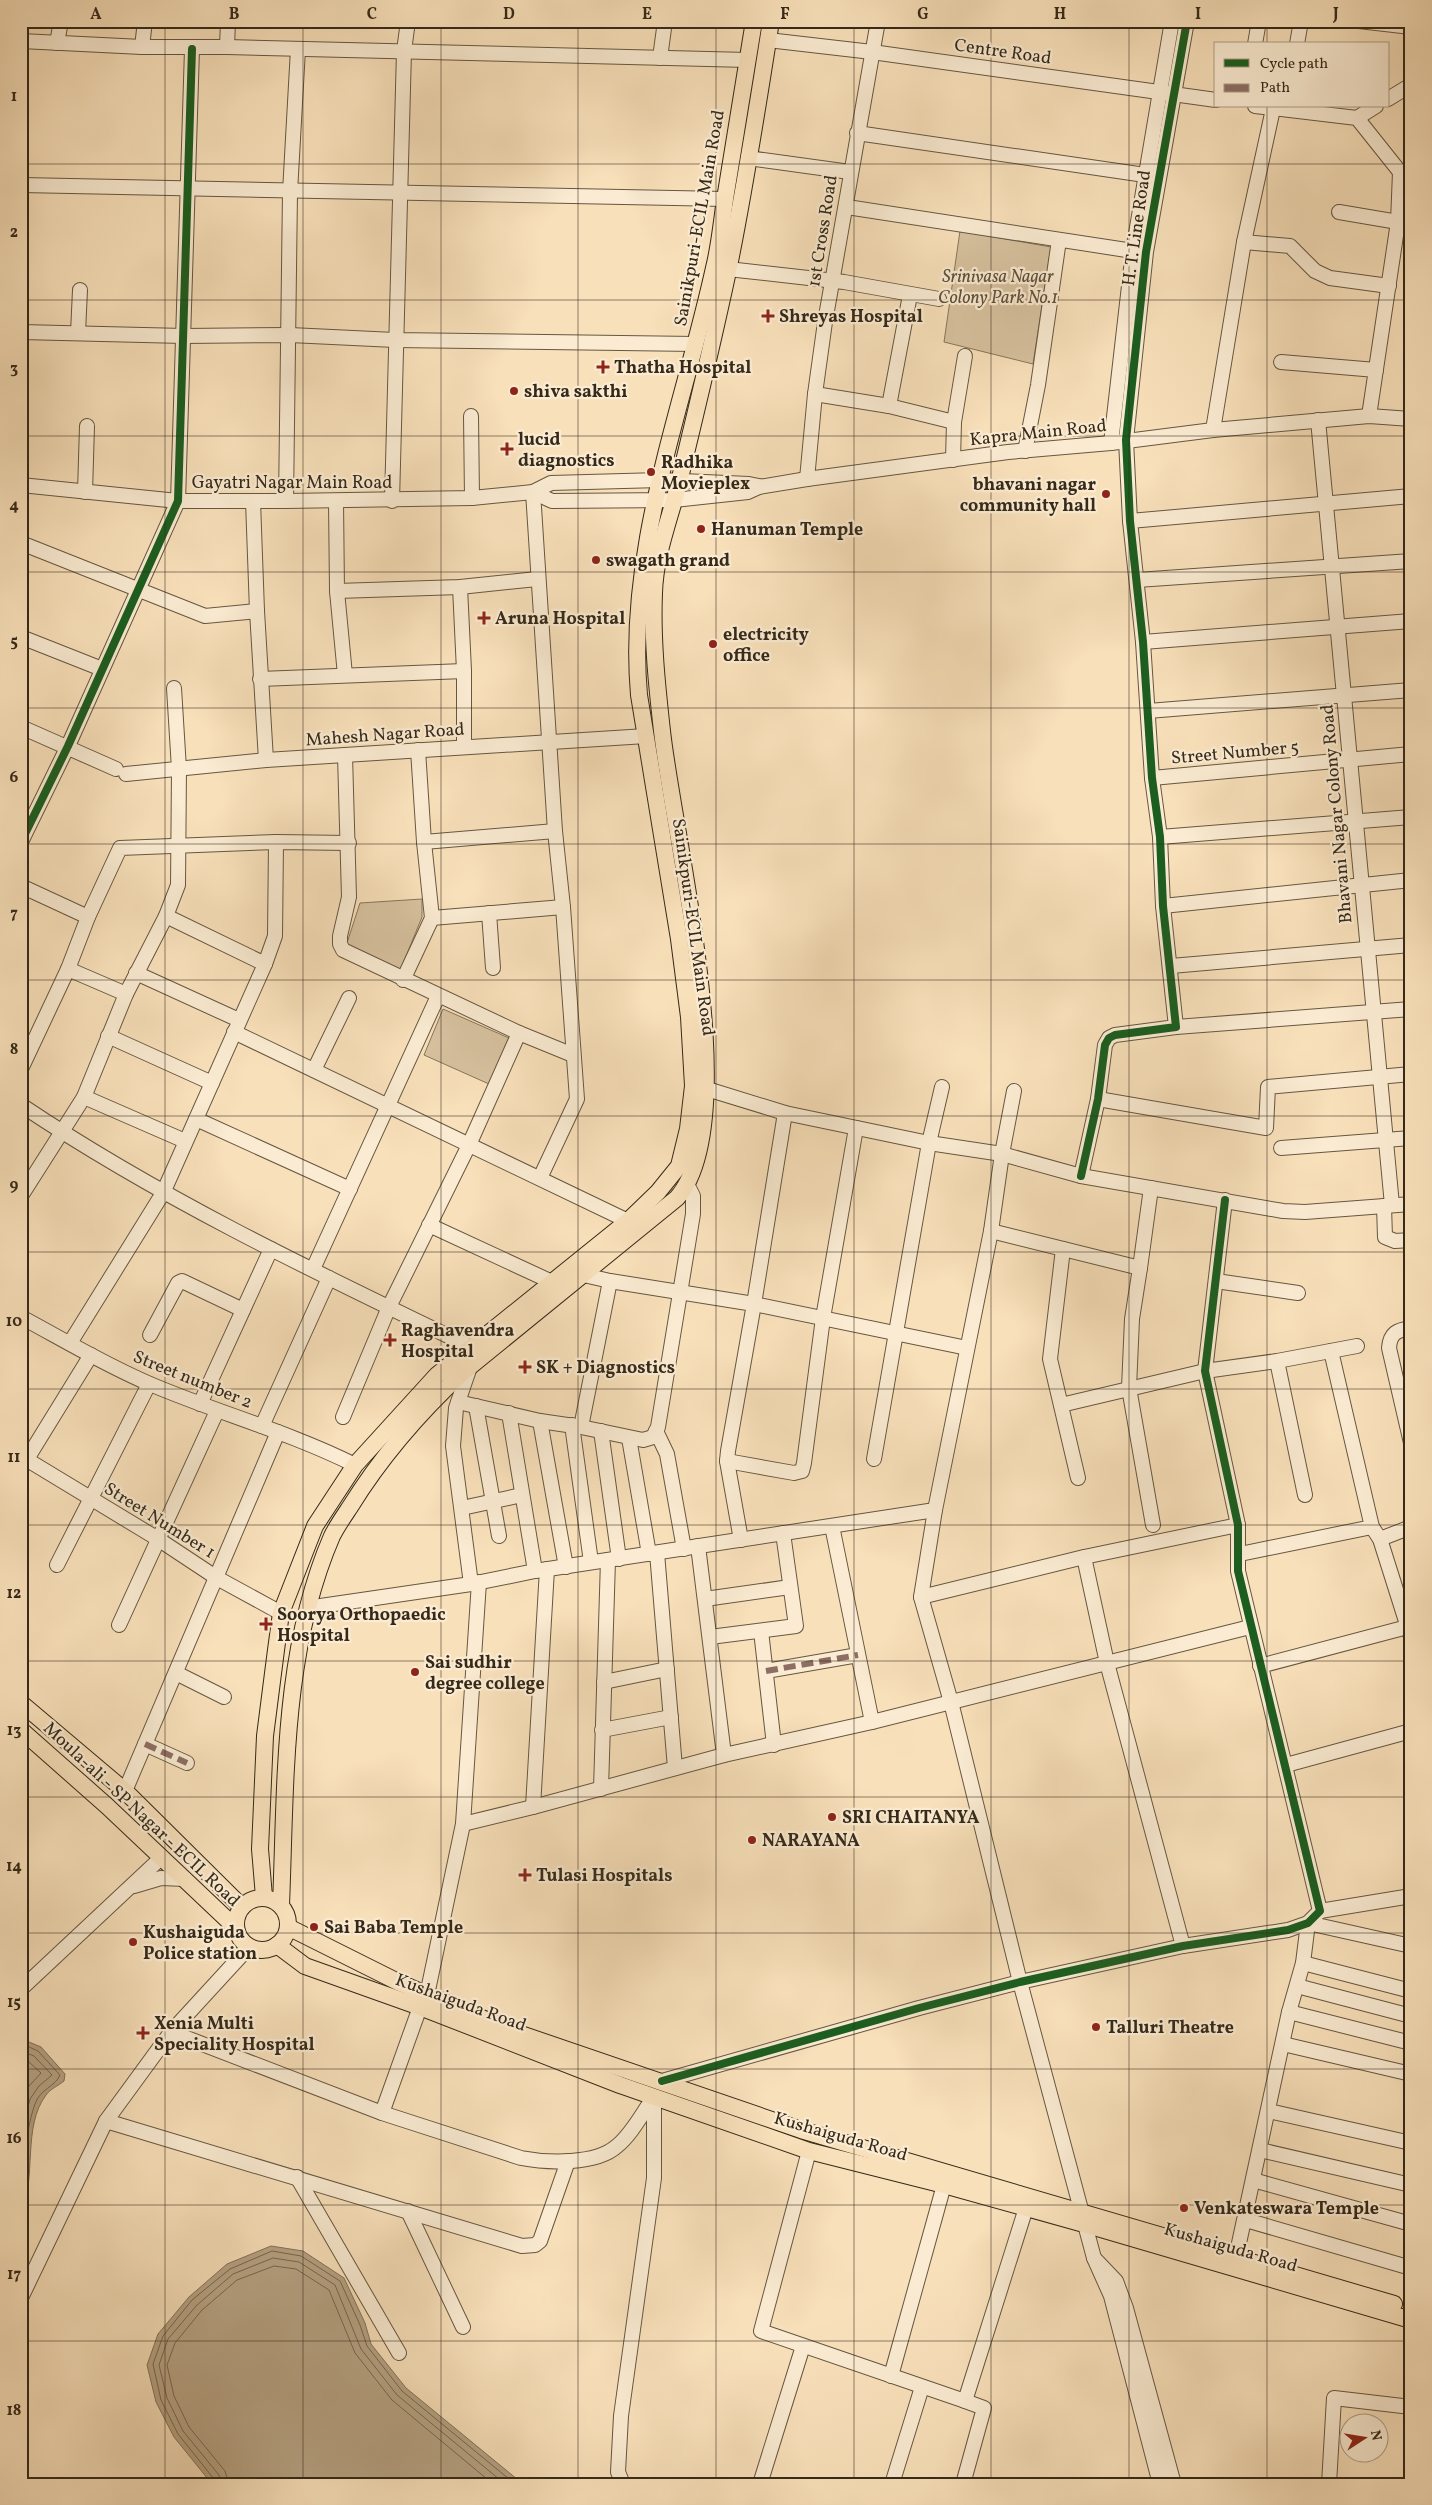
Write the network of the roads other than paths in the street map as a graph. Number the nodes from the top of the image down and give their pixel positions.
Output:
1 (61, 21) edge
2 (145, 21) edge
3 (228, 21) edge
4 (408, 21) edge
5 (664, 21) edge
6 (754, 21) edge
7 (771, 21) edge
8 (878, 21) edge
9 (1172, 21) edge
10 (1187, 21) edge
11 (1259, 21) edge
12 (1301, 21) edge
13 (1359, 21) edge
14 (1411, 27) edge
15 (768, 40) junction
16 (21, 41) edge
17 (1255, 42) edge
18 (1297, 42) edge
19 (57, 43) junction
20 (142, 47) junction
21 (227, 47) junction
22 (298, 48) junction
23 (192, 49) junction
24 (404, 51) junction
25 (872, 52) junction
26 (660, 58) junction
27 (748, 60) junction
28 (1411, 85) edge
29 (1158, 92) junction
30 (1173, 93) junction
31 (1390, 98) edge
32 (1214, 100) edge
33 (1373, 108) edge
34 (1281, 109) edge
35 (1356, 118) junction
36 (857, 133) junction
37 (748, 158) junction
38 (850, 172) junction
39 (1406, 173) edge
40 (1145, 175) junction
41 (21, 185) edge
42 (188, 189) junction
43 (290, 192) junction
44 (401, 193) junction
45 (725, 199) junction
46 (847, 207) junction
47 (1339, 212) dead end
48 (1398, 222) junction
49 (1059, 240) junction
50 (1244, 242) junction
51 (1133, 250) junction
52 (728, 269) junction
53 (833, 282) junction
54 (1389, 286) junction
55 (80, 290) dead end
56 (910, 295) junction
57 (939, 300) dead end
58 (21, 332) edge
59 (78, 334) junction
60 (290, 335) junction
61 (184, 336) junction
62 (395, 340) junction
63 (696, 344) junction
64 (965, 356) dead end
65 (1281, 362) dead end
66 (1376, 370) junction
67 (815, 394) junction
68 (890, 406) junction
69 (470, 416) dead end
70 (1369, 416) junction
71 (1411, 419) edge
72 (1318, 420) junction
73 (954, 422) junction
74 (87, 426) dead end
75 (1213, 430) junction
76 (1126, 440) junction
77 (1111, 443) junction
78 (1025, 451) junction
79 (1126, 457) junction
80 (953, 460) junction
81 (807, 479) junction
82 (660, 480) junction
83 (679, 482) junction
84 (21, 485) edge
85 (760, 486) junction
86 (85, 492) junction
87 (533, 492) junction
88 (1411, 496) edge
89 (472, 498) junction
90 (657, 500) junction
91 (674, 500) junction
92 (178, 501) junction
93 (253, 501) junction
94 (286, 501) junction
95 (336, 501) junction
96 (392, 501) junction
97 (1326, 504) junction
98 (1130, 521) junction
99 (21, 543) edge
100 (1411, 561) edge
101 (1332, 567) junction
102 (537, 579) junction
103 (1137, 580) junction
104 (460, 587) junction
105 (336, 590) junction
106 (138, 591) junction
107 (257, 612) junction
108 (1411, 621) edge
109 (1338, 628) junction
110 (21, 638) edge
111 (1143, 642) junction
112 (102, 669) junction
113 (464, 671) junction
114 (344, 676) junction
115 (260, 679) junction
116 (174, 688) dead end
117 (1411, 690) edge
118 (1344, 697) junction
119 (1148, 711) junction
120 (21, 727) edge
121 (646, 736) junction
122 (549, 743) junction
123 (68, 746) junction
124 (464, 747) junction
125 (418, 750) junction
126 (1411, 754) edge
127 (345, 755) junction
128 (266, 760) junction
129 (1350, 760) junction
130 (180, 769) junction
131 (1152, 778) junction
132 (1411, 817) edge
133 (26, 821) edge
134 (1356, 822) junction
135 (555, 831) junction
136 (1160, 837) junction
137 (21, 842) edge
138 (276, 842) junction
139 (424, 842) junction
140 (349, 843) junction
141 (179, 847) junction
142 (1411, 880) edge
143 (1362, 884) junction
144 (21, 886) edge
145 (1163, 906) junction
146 (563, 907) junction
147 (489, 913) junction
148 (166, 916) junction
149 (88, 917) junction
150 (432, 918) junction
151 (1411, 945) edge
152 (1368, 948) junction
153 (265, 964) junction
154 (1171, 966) junction
155 (493, 968) dead end
156 (68, 969) junction
157 (136, 973) junction
158 (404, 980) junction
159 (126, 994) junction
160 (438, 996) junction
161 (349, 998) dead end
162 (1411, 1009) edge
163 (1374, 1012) junction
164 (237, 1026) junction
165 (1176, 1027) junction
166 (519, 1033) junction
167 (108, 1036) junction
168 (573, 1055) junction
169 (21, 1069) edge
170 (314, 1070) junction
171 (1411, 1074) edge
172 (1380, 1076) junction
173 (212, 1083) junction
174 (942, 1087) dead end
175 (707, 1088) junction
176 (1014, 1091) dead end
177 (84, 1096) junction
178 (1098, 1099) junction
179 (21, 1105) edge
180 (388, 1106) junction
181 (785, 1113) junction
182 (196, 1119) junction
183 (856, 1128) junction
184 (63, 1133) junction
185 (1411, 1138) edge
186 (185, 1141) junction
187 (1386, 1141) junction
188 (928, 1143) junction
189 (469, 1145) junction
190 (1281, 1148) dead end
191 (1002, 1154) junction
192 (1081, 1176) junction
193 (540, 1178) junction
194 (688, 1186) junction
195 (1151, 1188) junction
196 (350, 1189) junction
197 (163, 1193) junction
198 (21, 1196) edge
199 (1225, 1200) junction
200 (1411, 1204) edge
201 (1388, 1205) junction
202 (628, 1221) junction
203 (429, 1226) junction
204 (991, 1231) junction
205 (1411, 1240) edge
206 (271, 1249) junction
207 (1063, 1249) junction
208 (1140, 1268) junction
209 (313, 1269) junction
210 (575, 1272) junction
211 (329, 1278) junction
212 (610, 1281) junction
213 (1216, 1281) junction
214 (552, 1282) junction
215 (679, 1292) junction
216 (1298, 1293) dead end
217 (754, 1304) junction
218 (389, 1307) junction
219 (243, 1310) junction
220 (21, 1317) edge
221 (822, 1318) junction
222 (1411, 1328) edge
223 (896, 1334) junction
224 (150, 1335) dead end
225 (70, 1343) junction
226 (1357, 1346) dead end
227 (471, 1347) junction
228 (967, 1348) junction
229 (1331, 1351) junction
230 (91, 1355) junction
231 (1277, 1361) junction
232 (470, 1367) junction
233 (1205, 1371) junction
234 (149, 1384) junction
235 (1129, 1388) junction
236 (458, 1402) junction
237 (200, 1404) junction
238 (1061, 1405) junction
239 (476, 1406) junction
240 (217, 1411) junction
241 (509, 1413) junction
242 (343, 1417) dead end
243 (540, 1421) junction
244 (262, 1426) junction
245 (576, 1426) junction
246 (601, 1431) junction
247 (656, 1431) junction
248 (278, 1432) junction
249 (629, 1438) junction
250 (1411, 1443) edge
251 (874, 1459) dead end
252 (23, 1461) edge
253 (727, 1461) junction
254 (355, 1465) junction
255 (1078, 1478) dead end
256 (1305, 1495) dead end
257 (522, 1496) junction
258 (91, 1500) junction
259 (493, 1502) junction
260 (462, 1508) junction
261 (934, 1510) junction
262 (1153, 1525) dead end
263 (1238, 1525) junction
264 (832, 1526) junction
265 (1372, 1527) junction
266 (1411, 1527) edge
267 (783, 1533) junction
268 (499, 1536) dead end
269 (158, 1538) junction
270 (1380, 1539) junction
271 (741, 1540) junction
272 (698, 1546) junction
273 (684, 1549) junction
274 (653, 1553) junction
275 (1240, 1554) junction
276 (1084, 1557) junction
277 (613, 1559) junction
278 (591, 1562) junction
279 (57, 1565) dead end
280 (566, 1567) junction
281 (541, 1570) junction
282 (217, 1578) junction
283 (475, 1583) junction
284 (790, 1587) junction
285 (921, 1597) junction
286 (705, 1599) junction
287 (307, 1608) junction
288 (281, 1613) junction
289 (119, 1625) dead end
290 (1250, 1627) junction
291 (1410, 1630) edge
292 (761, 1631) junction
293 (710, 1638) junction
294 (858, 1655) junction
295 (1107, 1663) junction
296 (1260, 1666) junction
297 (667, 1669) junction
298 (766, 1671) junction
299 (176, 1673) junction
300 (604, 1682) junction
301 (224, 1697) dead end
302 (950, 1702) junction
303 (21, 1703) edge
304 (670, 1717) junction
305 (872, 1722) junction
306 (21, 1730) edge
307 (602, 1730) junction
308 (1411, 1731) edge
309 (145, 1744) junction
310 (774, 1745) junction
311 (724, 1755) junction
312 (187, 1763) dead end
313 (1286, 1765) junction
314 (675, 1768) junction
315 (600, 1789) junction
316 (125, 1791) junction
317 (534, 1807) junction
318 (285, 1810) junction
319 (462, 1824) junction
320 (162, 1857) junction
321 (184, 1879) junction
322 (129, 1888) junction
323 (1411, 1896) edge
324 (264, 1898) junction
325 (281, 1905) junction
326 (242, 1907) junction
327 (1320, 1911) junction
328 (1308, 1923) junction
329 (236, 1928) junction
330 (288, 1928) junction
331 (312, 1939) junction
332 (277, 1945) junction
333 (249, 1946) junction
334 (1183, 1946) junction
335 (1411, 1946) edge
336 (1303, 1963) junction
337 (1020, 1982) junction
338 (1297, 1986) junction
339 (21, 1989) edge
340 (1411, 1991) edge
341 (424, 2001) junction
342 (1289, 2012) junction
343 (1411, 2016) edge
344 (171, 2032) junction
345 (1411, 2043) edge
346 (1283, 2044) junction
347 (1411, 2074) edge
348 (662, 2081) junction
349 (654, 2097) junction
350 (1269, 2111) junction
351 (382, 2112) junction
352 (106, 2121) junction
353 (1411, 2143) edge
354 (1260, 2150) junction
355 (809, 2151) junction
356 (568, 2161) junction
357 (297, 2178) junction
358 (1253, 2180) junction
359 (1411, 2184) edge
360 (944, 2185) junction
361 (1026, 2208) junction
362 (408, 2211) junction
363 (1082, 2218) junction
364 (1246, 2220) junction
365 (1411, 2224) edge
366 (1236, 2257) junction
367 (1094, 2258) junction
368 (1411, 2268) edge
369 (21, 2298) edge
370 (1411, 2309) edge
371 (1411, 2320) edge
372 (463, 2327) dead end
373 (803, 2346) junction
374 (400, 2353) dead end
375 (892, 2376) junction
376 (922, 2387) junction
377 (965, 2401) junction
378 (1411, 2407) edge
379 (622, 2484) edge
380 (760, 2484) edge
381 (892, 2484) edge
382 (963, 2484) edge
383 (1160, 2484) edge
384 (1174, 2484) edge
385 (1329, 2484) edge

1 - 19 street
2 - 20 street
3 - 21 street
4 - 24 street
5 - 26 street
6 - 27 main road, Sainikpuri-ECIL Main Road
7 - 15 main road, Sainikpuri-ECIL Main Road
8 - 25 street, 1st Cross Road
9 - 29 street, H. T. Line Road
10 - 30 street, H. T. Line Road
11 - 17 street
12 - 18 street
13 - 14 street
15 - 25 street, Centre Road
15 - 37 main road, Sainikpuri-ECIL Main Road
16 - 19 street
19 - 20 street
20 - 23 street
21 - 22 street
21 - 23 street
22 - 24 street
22 - 43 street
23 - 42 street
24 - 26 street
24 - 44 street
25 - 29 street, Centre Road
25 - 36 street, 1st Cross Road
26 - 27 street
27 - 45 main road, Sainikpuri-ECIL Main Road
28 - 31 street
29 - 30 street, Centre Road
29 - 40 street, H. T. Line Road
30 - 32 street, Centre Road
30 - 76 street, H. T. Line Road
33 - 35 street
34 - 35 street
34 - 50 street
35 - 39 street
36 - 38 street, 1st Cross Road
36 - 40 street
37 - 38 street
37 - 52 main road, Sainikpuri-ECIL Main Road
38 - 46 street, 1st Cross Road
39 - 48 street
40 - 51 street, H. T. Line Road
41 - 42 street
42 - 43 street
42 - 61 street
43 - 44 street
43 - 60 street
44 - 45 street
44 - 62 street
45 - 63 main road, Sainikpuri-ECIL Main Road
46 - 49 street
46 - 53 street, 1st Cross Road
47 - 48 street
48 - 54 street
49 - 51 street
49 - 78 street
50 - 54 street
50 - 75 street
51 - 77 street, H. T. Line Road
52 - 53 street
52 - 83 main road, Sainikpuri-ECIL Main Road
53 - 56 street
53 - 67 street, 1st Cross Road
54 - 66 street
55 - 59 street
56 - 57 street
56 - 68 street
58 - 59 street
59 - 61 street
60 - 61 street
60 - 62 street
60 - 94 street
61 - 92 street
62 - 63 street
62 - 96 street
63 - 82 main road, Sainikpuri-ECIL Main Road
64 - 73 street
65 - 66 street
66 - 70 street
67 - 68 street
67 - 81 street, 1st Cross Road
68 - 73 street
69 - 89 street
70 - 71 street, Kapra Main Road
70 - 72 street, Kapra Main Road
72 - 75 street, Kapra Main Road
72 - 97 street, Bhavani Nagar Colony Road
73 - 80 street
74 - 86 street
75 - 76 street, Kapra Main Road
76 - 77 street, Kapra Main Road
76 - 79 street, H. T. Line Road
77 - 78 street, Kapra Main Road
77 - 79 street
78 - 80 street, Kapra Main Road
79 - 98 street, H. T. Line Road
80 - 81 street, Kapra Main Road
81 - 85 street, Kapra Main Road
82 - 83 street, Kapra Main Road
82 - 87 street, Gayatri Nagar Main Road
82 - 90 main road, Sainikpuri-ECIL Main Road
83 - 85 street, Kapra Main Road
83 - 91 main road, Sainikpuri-ECIL Main Road
84 - 86 street, Gayatri Nagar Main Road
85 - 91 street, Kapra Main Road
86 - 92 street, Gayatri Nagar Main Road
87 - 89 street, Gayatri Nagar Main Road
87 - 90 street, Gayatri Nagar Main Road
87 - 102 street
88 - 97 street
89 - 96 street, Gayatri Nagar Main Road
90 - 91 street, Kapra Main Road
90 - 121 main road, Sainikpuri-ECIL Main Road
91 - 175 main road, Sainikpuri-ECIL Main Road
92 - 93 street, Gayatri Nagar Main Road
92 - 106 street
93 - 94 street, Gayatri Nagar Main Road
93 - 107 street
94 - 95 street, Gayatri Nagar Main Road
95 - 96 street, Gayatri Nagar Main Road
95 - 105 street
97 - 98 street
97 - 101 street, Bhavani Nagar Colony Road
98 - 103 street, H. T. Line Road
99 - 106 street
100 - 101 street
101 - 103 street
101 - 109 street, Bhavani Nagar Colony Road
102 - 104 street
102 - 122 street
103 - 111 street, H. T. Line Road
104 - 105 street
104 - 113 street
105 - 114 street
106 - 107 street
106 - 112 street
107 - 115 street
108 - 109 street
109 - 111 street
109 - 118 street, Bhavani Nagar Colony Road
110 - 112 street
111 - 119 street, H. T. Line Road
112 - 123 street
113 - 114 street
113 - 124 street
114 - 115 street
115 - 128 street
116 - 130 street
117 - 118 street
118 - 119 street
118 - 129 street, Bhavani Nagar Colony Road
119 - 131 street, H. T. Line Road
120 - 123 street, Mahesh Nagar Road
121 - 122 street, Mahesh Nagar Road
121 - 202 main road, Sainikpuri-ECIL Main Road
122 - 124 street, Mahesh Nagar Road
122 - 135 street
123 - 130 street, Mahesh Nagar Road
123 - 133 street
124 - 125 street, Mahesh Nagar Road
125 - 127 street, Mahesh Nagar Road
125 - 139 street
126 - 129 street, Street Number 5
127 - 128 street, Mahesh Nagar Road
127 - 140 street
128 - 130 street, Mahesh Nagar Road
129 - 131 street, Street Number 5
129 - 134 street, Bhavani Nagar Colony Road
130 - 141 street
131 - 136 street, H. T. Line Road
132 - 134 street
133 - 137 street
134 - 136 street
134 - 143 street, Bhavani Nagar Colony Road
135 - 139 street
135 - 146 street
136 - 145 street, H. T. Line Road
138 - 140 street
138 - 141 street
138 - 153 street
139 - 150 street
140 - 158 street
141 - 148 street
141 - 149 street
142 - 143 street
143 - 145 street
143 - 152 street, Bhavani Nagar Colony Road
144 - 149 street
145 - 154 street, H. T. Line Road
146 - 147 street
146 - 168 street
147 - 150 street
147 - 155 street
148 - 153 street
148 - 157 street
149 - 156 street
150 - 158 street
151 - 152 street
152 - 154 street
152 - 163 street, Bhavani Nagar Colony Road
153 - 164 street
154 - 165 street, H. T. Line Road
156 - 159 street
156 - 169 street
157 - 159 street
157 - 164 street
158 - 160 street
159 - 167 street
160 - 166 street
160 - 180 street
161 - 170 street
162 - 163 street
163 - 165 street
163 - 172 street, Bhavani Nagar Colony Road
164 - 170 street
164 - 173 street
165 - 178 street
166 - 168 street
166 - 189 street
167 - 173 street
167 - 177 street
168 - 193 street
170 - 180 street
171 - 172 street
172 - 178 street
172 - 187 street, Bhavani Nagar Colony Road
173 - 182 street
174 - 188 street
175 - 181 street
175 - 194 main road, Sainikpuri-ECIL Main Road
176 - 191 street
177 - 184 street
177 - 186 street
178 - 192 street
179 - 184 street
180 - 189 street
180 - 196 street
181 - 183 street
181 - 217 street
182 - 186 street
182 - 196 street
183 - 188 street
183 - 221 street
184 - 197 street
184 - 198 street
185 - 187 street
186 - 197 street
187 - 190 street
187 - 201 street, Bhavani Nagar Colony Road
188 - 191 street
188 - 223 street
189 - 193 street
189 - 203 street
191 - 192 street
191 - 204 street
192 - 195 street
193 - 202 street
194 - 210 main road, Sainikpuri-ECIL Main Road
194 - 215 street
195 - 199 street
195 - 208 street
196 - 209 street
197 - 206 street
197 - 225 street
199 - 201 street
199 - 213 street
200 - 201 street
201 - 205 street, Bhavani Nagar Colony Road
202 - 210 main road, Sainikpuri-ECIL Main Road
203 - 214 street
203 - 218 street
204 - 207 street
204 - 228 street
206 - 209 street
206 - 219 street
207 - 208 street
207 - 238 street
208 - 235 street
209 - 211 street
210 - 212 street
210 - 214 main road, Sainikpuri-ECIL Main Road
210 - 232 main road, Sainikpuri-ECIL Main Road
211 - 218 street
211 - 244 street
212 - 215 street
212 - 245 street
213 - 216 street
213 - 233 street
214 - 227 main road, Sainikpuri-ECIL Main Road
215 - 217 street
215 - 247 street
217 - 221 street
217 - 253 street
218 - 227 street
218 - 242 street
219 - 224 street
219 - 237 street
220 - 225 street, Street number 2
221 - 223 street
221 - 253 street
222 - 250 street
223 - 228 street
223 - 251 street
225 - 230 street, Street number 2
226 - 229 street
227 - 254 main road, Sainikpuri-ECIL Main Road
228 - 261 street
229 - 231 street
229 - 265 street
230 - 234 street, Street number 2
230 - 252 street
231 - 233 street
231 - 256 street
232 - 236 street
232 - 287 main road, Sainikpuri-ECIL Main Road
233 - 235 street
233 - 263 street
234 - 237 street, Street number 2
234 - 258 street
235 - 238 street
235 - 262 street
236 - 239 street
236 - 260 street
237 - 240 street, Street number 2
238 - 255 street
239 - 241 street
239 - 259 street
240 - 244 street, Street number 2
240 - 269 street
241 - 243 street
241 - 257 street
243 - 245 street
243 - 280 street
244 - 248 street, Street number 2
245 - 246 street
245 - 278 street
246 - 249 street
246 - 277 street
247 - 249 street
247 - 273 street
248 - 254 street, Street number 2
248 - 282 street
249 - 274 street
252 - 258 street, Street Number 1
253 - 271 street
254 - 288 main road, Sainikpuri-ECIL Main Road
257 - 259 street
257 - 281 street
258 - 269 street, Street Number 1
258 - 279 street
259 - 260 street
259 - 268 street
260 - 283 street
261 - 264 street
261 - 285 street
263 - 275 street
263 - 276 street
264 - 267 street
264 - 294 street
265 - 270 street
265 - 275 street
266 - 270 street
267 - 271 street
267 - 284 street
269 - 282 street, Street Number 1
269 - 289 street
270 - 291 street
271 - 272 street
272 - 273 street
272 - 286 street
273 - 274 street
274 - 277 street
274 - 297 street
275 - 290 street
276 - 285 street
276 - 295 street
277 - 278 street
277 - 300 street
278 - 280 street
280 - 281 street
281 - 283 street
281 - 317 street
282 - 288 street, Street Number 1
282 - 299 street
283 - 287 street
283 - 319 street
284 - 286 street
284 - 292 street
285 - 302 street
286 - 293 street
287 - 318 main road, Sainikpuri-ECIL Main Road
288 - 324 main road, Sainikpuri-ECIL Main Road
290 - 295 street
290 - 296 street
291 - 296 street
292 - 293 street
292 - 298 street
293 - 311 street
294 - 298 street
294 - 305 street
295 - 302 street
295 - 334 street
296 - 313 street
297 - 300 street
297 - 304 street
298 - 310 street
299 - 301 street
299 - 309 street
300 - 307 street
302 - 305 street
302 - 337 street
303 - 316 main road, Moula-ali - SP Nagar - ECIL Road
304 - 307 street
304 - 314 street
305 - 310 street
306 - 320 main road, Moula-ali - SP Nagar - ECIL Road
307 - 315 street
308 - 313 street
309 - 312 street
309 - 316 street
310 - 311 street
311 - 314 street
313 - 327 street
314 - 315 street
315 - 317 street
316 - 326 main road, Moula-ali - SP Nagar - ECIL Road
317 - 319 street
318 - 325 main road, Sainikpuri-ECIL Main Road
318 - 331 main road
319 - 341 street
320 - 321 main road, Moula-ali - SP Nagar - ECIL Road
320 - 322 street
321 - 322 street
321 - 329 main road, Moula-ali - SP Nagar - ECIL Road
322 - 339 street
323 - 327 street
324 - 325 main road
324 - 326 main road
325 - 330 main road
326 - 329 main road
327 - 328 street
328 - 334 street
328 - 335 street
328 - 336 street
329 - 333 main road
330 - 331 main road, Kushaiguda Road
330 - 332 main road
331 - 341 main road, Kushaiguda Road
332 - 333 main road
332 - 341 main road, Kushaiguda Road
333 - 344 street
334 - 337 street
336 - 338 street
336 - 340 street
337 - 348 street
337 - 363 street
338 - 342 street
338 - 343 street
341 - 348 main road, Kushaiguda Road
341 - 349 main road, Kushaiguda Road
341 - 351 street
342 - 345 street
342 - 346 street
344 - 351 street
344 - 352 street
346 - 347 street
346 - 350 street
348 - 363 main road, Kushaiguda Road
349 - 355 main road, Kushaiguda Road
349 - 356 street
349 - 379 street
350 - 353 street
350 - 354 street
351 - 356 street
352 - 357 street
352 - 369 street
354 - 358 street
354 - 359 street
355 - 360 main road, Kushaiguda Road
355 - 373 street
356 - 362 street
357 - 362 street
357 - 374 street
358 - 364 street
358 - 365 street
360 - 361 main road, Kushaiguda Road
360 - 375 street
361 - 363 main road, Kushaiguda Road
361 - 377 street
362 - 372 street
363 - 366 main road, Kushaiguda Road
363 - 367 street
363 - 371 main road, Kushaiguda Road
364 - 366 street
364 - 368 street
366 - 370 main road, Kushaiguda Road
367 - 383 street
367 - 384 street
373 - 375 street
373 - 380 street
375 - 376 street
376 - 377 street
376 - 381 street
377 - 382 street
378 - 385 street

